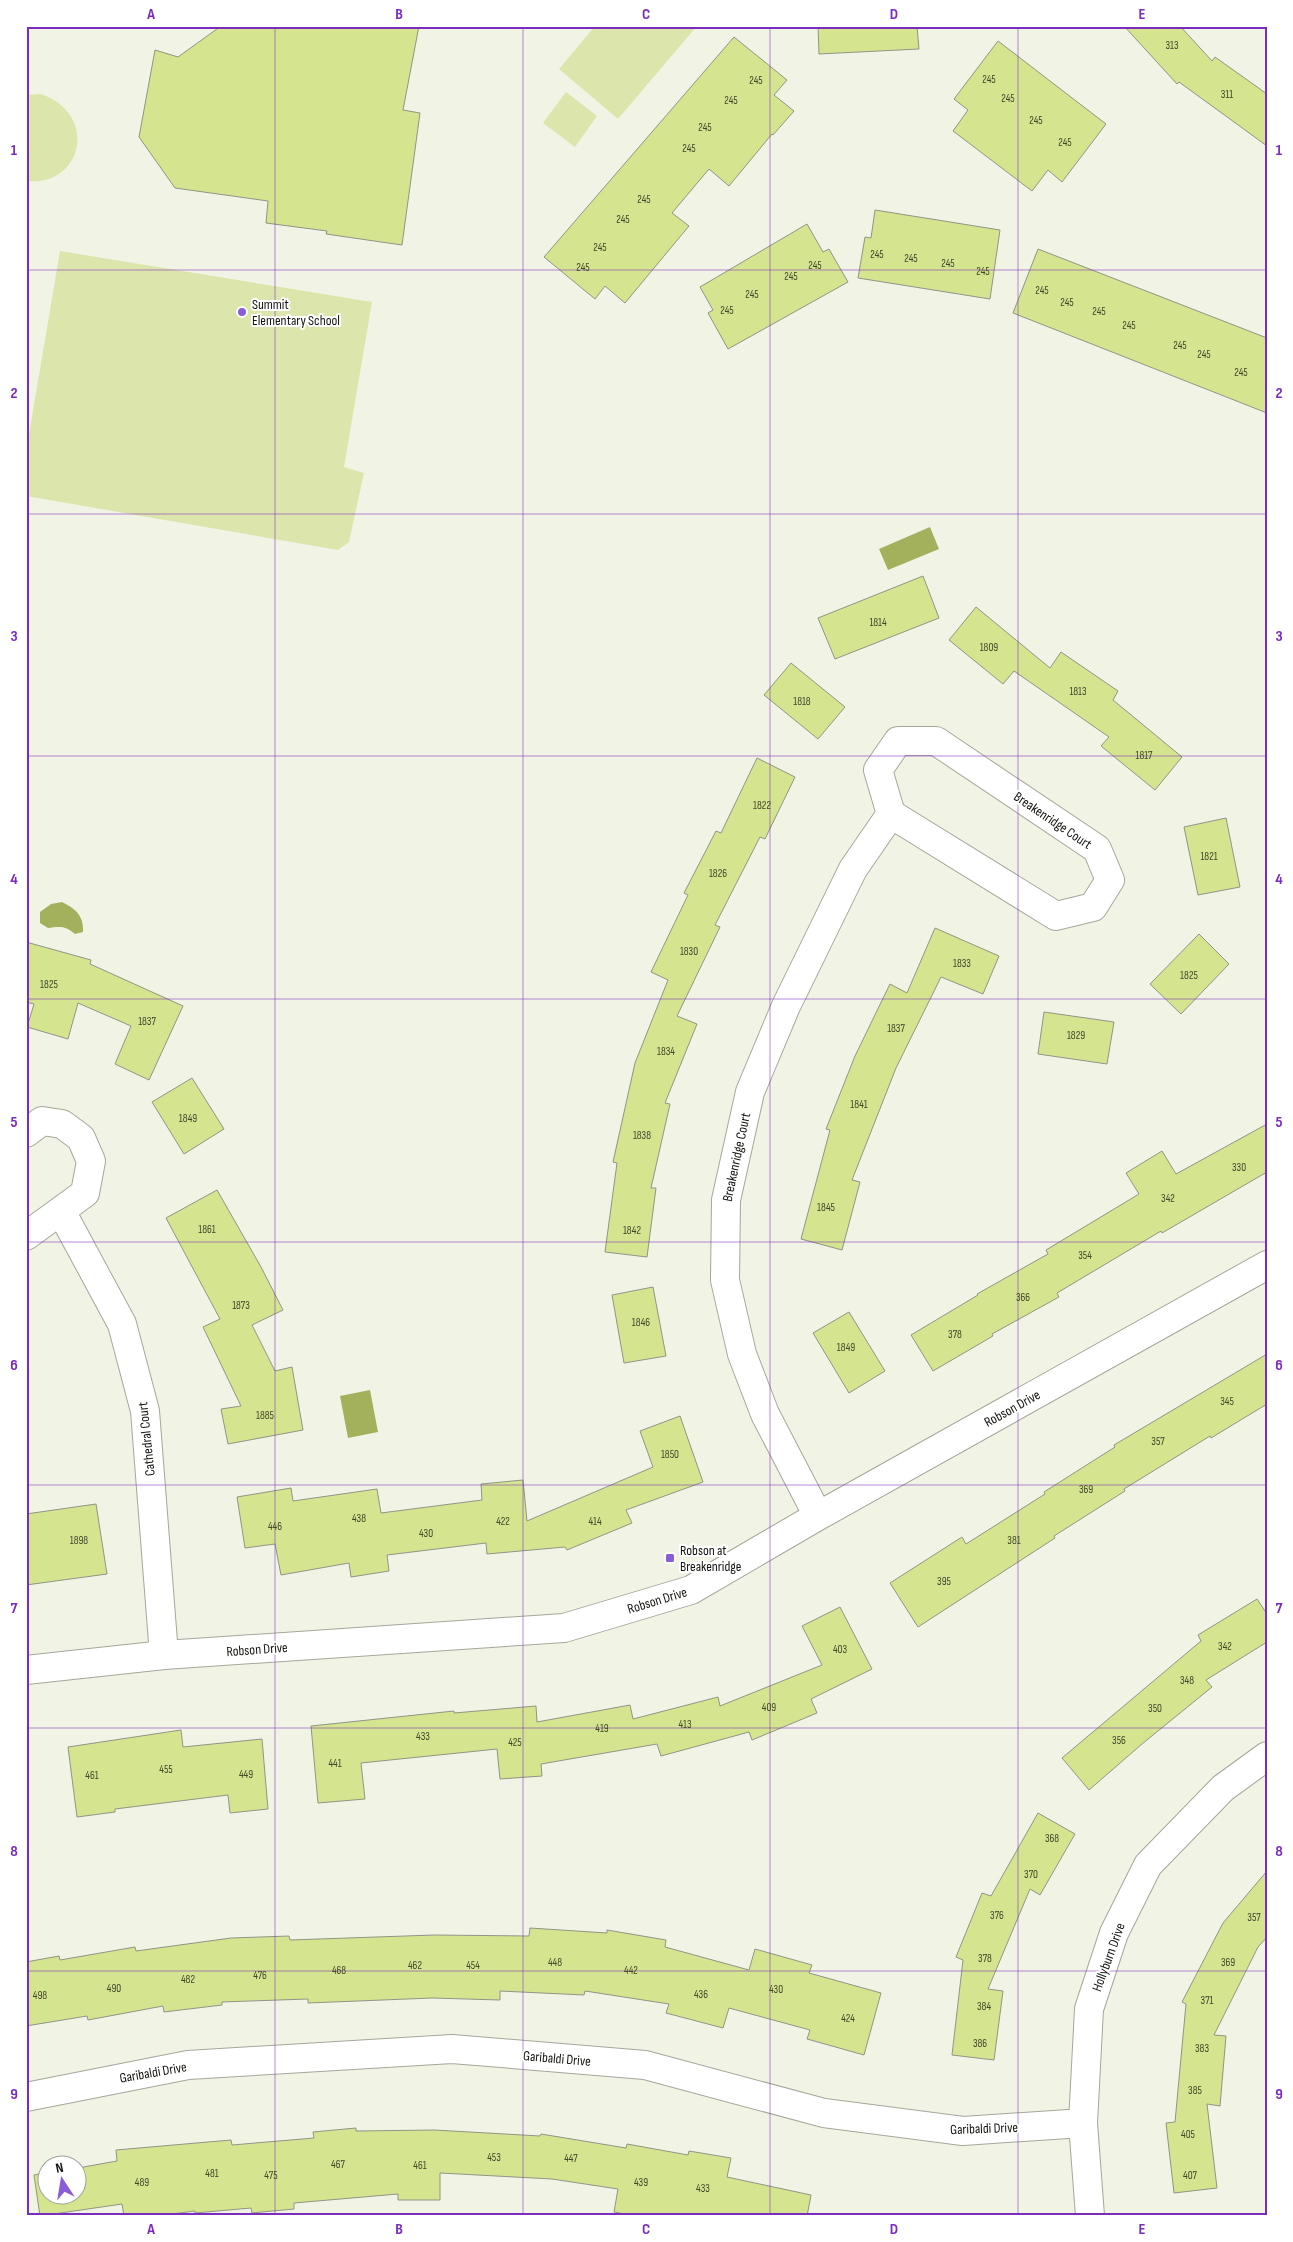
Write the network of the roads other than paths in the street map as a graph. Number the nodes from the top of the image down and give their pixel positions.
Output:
1 (891, 814) junction
2 (26, 1133) edge
3 (61, 1211) junction
4 (26, 1236) edge
5 (1267, 1265) edge
6 (818, 1516) junction
7 (164, 1655) junction
8 (26, 1670) edge
9 (1267, 1756) edge
10 (26, 2097) edge
11 (1083, 2122) junction
12 (1090, 2216) edge

1 - 1 street, Breakenridge Court
1 - 6 street, Breakenridge Court
2 - 3 street
3 - 4 street
3 - 7 street, Cathedral Court
5 - 6 street, Robson Drive
6 - 7 street, Robson Drive
7 - 8 street, Robson Drive
9 - 11 street, Hollyburn Drive
10 - 11 street, Garibaldi Drive
11 - 12 street, Hollyburn Drive

